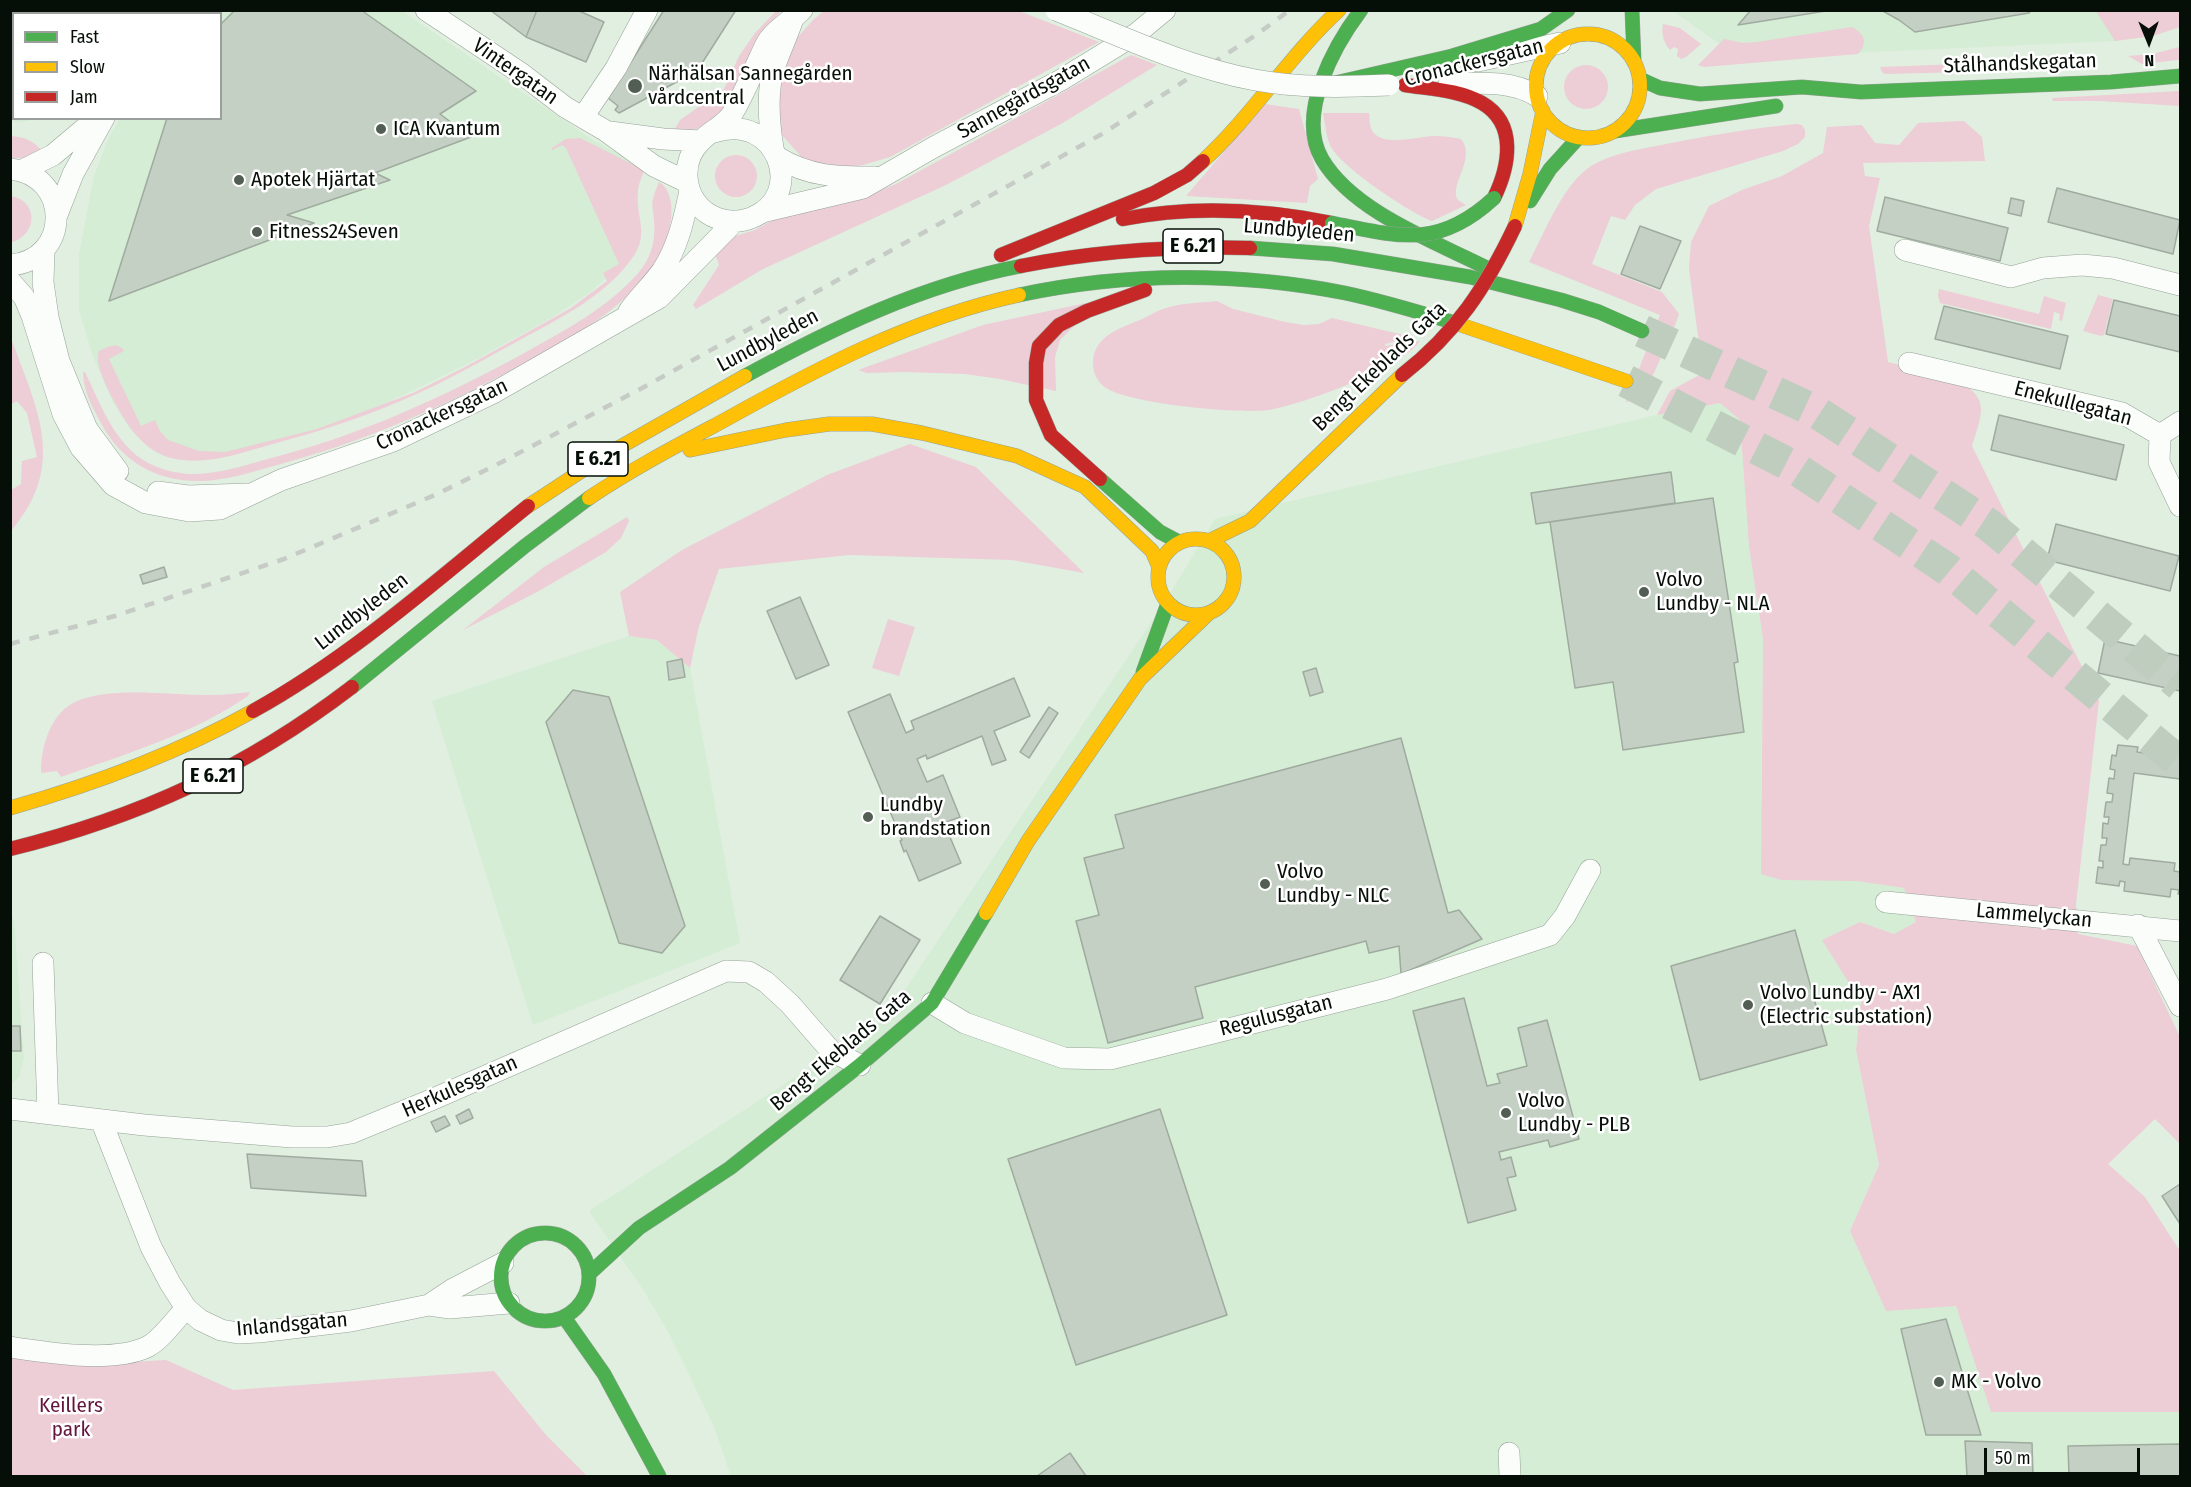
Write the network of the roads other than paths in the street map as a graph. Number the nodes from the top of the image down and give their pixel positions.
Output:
1 (426, 10) edge
2 (647, 10) edge
3 (1056, 10) edge
4 (1165, 10) edge
5 (1339, 10) edge
6 (1361, 10) edge
7 (1569, 10) edge
8 (1632, 10) edge
9 (797, 15) edge
10 (1591, 20) dead end
11 (1568, 39) junction
12 (1634, 60) junction
13 (2181, 76) edge
14 (1640, 79) junction
15 (1397, 85) junction
16 (1324, 86) junction
17 (1861, 92) junction
18 (1809, 102) dead end
19 (1540, 104) junction
20 (1786, 105) dead end
21 (583, 117) junction
22 (95, 120) edge
23 (103, 120) edge
24 (606, 131) junction
25 (1615, 131) junction
26 (708, 136) junction
27 (1579, 137) junction
28 (775, 152) junction
29 (16, 170) edge
30 (879, 177) junction
31 (689, 187) junction
32 (762, 212) junction
33 (57, 215) junction
34 (735, 221) junction
35 (1515, 226) junction
36 (1027, 244) junction
37 (1905, 250) dead end
38 (44, 252) junction
39 (10, 265) edge
40 (1197, 278) junction
41 (10, 281) edge
42 (2181, 285) edge
43 (1528, 290) junction
44 (927, 291) junction
45 (625, 317) junction
46 (1642, 332) tunnel mouth
47 (1910, 363) dead end
48 (1626, 381) tunnel mouth
49 (2181, 422) edge
50 (2160, 435) junction
51 (656, 458) junction
52 (249, 494) junction
53 (2181, 506) edge
54 (1250, 521) junction
55 (1209, 541) junction
56 (1179, 542) junction
57 (1235, 550) junction
58 (1159, 567) junction
59 (1168, 603) junction
60 (1210, 612) junction
61 (1140, 679) junction
62 (10, 808) edge
63 (10, 849) edge
64 (1590, 870) dead end
65 (1886, 902) dead end
66 (2138, 925) junction
67 (2181, 931) edge
68 (43, 963) dead end
69 (932, 1003) junction
70 (2181, 1006) edge
71 (860, 1065) junction
72 (10, 1109) edge
73 (48, 1113) junction
74 (100, 1120) junction
75 (639, 1228) junction
76 (608, 1236) dead end
77 (503, 1263) junction
78 (590, 1274) junction
79 (509, 1303) junction
80 (429, 1305) junction
81 (186, 1308) junction
82 (564, 1317) junction
83 (10, 1347) edge
84 (1509, 1453) dead end
85 (659, 1476) edge
86 (1510, 1476) edge

1 - 21 street, Vintergatan
2 - 21 street
3 - 16 street, Cronackersgatan, bridge
4 - 30 street, Sannegårdsgatan
5 - 36 main road
6 - 43 main road
7 - 16 main road
8 - 12 main road
9 - 26 street, Cronackersgatan
9 - 28 street, Cronackersgatan
10 - 11 main road
11 - 12 main road
11 - 15 street, Cronackersgatan
11 - 19 main road
12 - 14 main road
13 - 17 main road, Stålhandskegatan
14 - 17 main road, Stålhandskegatan
14 - 25 main road
15 - 16 street, Cronackersgatan, bridge
15 - 19 street, Cronackersgatan
15 - 36 main road, bridge
17 - 18 main road, Stålhandskegatan
19 - 27 main road
19 - 35 main road, Bengt Ekeblads Gata
20 - 25 main road
21 - 24 street, Vintergatan
22 - 29 street
23 - 33 street
24 - 26 street, Vintergatan
24 - 31 street, Vintergatan
25 - 27 main road
26 - 28 street
26 - 31 street, Cronackersgatan
27 - 35 main road, Bengt Ekeblads Gata
28 - 30 street, Sannegårdsgatan
28 - 32 street, Cronackersgatan
29 - 33 street
30 - 32 street, Sannegårdsgatan
31 - 34 street
31 - 45 street, Cronackersgatan
32 - 34 street, Cronackersgatan
33 - 38 street
34 - 45 street, Cronackersgatan
35 - 54 main road, Bengt Ekeblads Gata, bridge
36 - 44 main road
37 - 42 street
38 - 39 street
38 - 52 street, Cronackersgatan
40 - 48 main road, E 6.21
40 - 51 main road, E 6.21
40 - 56 main road
41 - 52 street, Cronackersgatan
43 - 44 main road, Lundbyleden / E 6.21
43 - 46 main road, Lundbyleden / E 6.21
44 - 62 main road, Lundbyleden / E 6.21
45 - 52 street, Cronackersgatan
47 - 50 street, Enekullegatan
49 - 50 street
50 - 53 street
51 - 58 main road
51 - 63 main road, E 6.21
54 - 55 main road, Bengt Ekeblads Gata
54 - 57 main road, Bengt Ekeblads Gata
55 - 56 main road, Bengt Ekeblads Gata
55 - 57 main road
56 - 58 main road
57 - 60 main road, Bengt Ekeblads Gata
58 - 59 main road
59 - 60 main road
59 - 61 main road, Bengt Ekeblads Gata
60 - 61 main road, Bengt Ekeblads Gata
61 - 69 main road, Bengt Ekeblads Gata
64 - 69 street, Regulusgatan
65 - 66 street, Lammelyckan
66 - 67 street, Lammelyckan
66 - 70 street
68 - 73 street
69 - 71 main road, Bengt Ekeblads Gata
71 - 74 street, Herkulesgatan
71 - 75 main road, Bengt Ekeblads Gata
72 - 73 street, Herkulesgatan
73 - 74 street, Herkulesgatan
74 - 81 street, Inlandsgatan
75 - 76 main road, Bengt Ekeblads Gata
75 - 78 main road, Bengt Ekeblads Gata
77 - 78 main road
77 - 79 main road
77 - 80 street, Inlandsgatan
78 - 82 main road
79 - 80 street, Inlandsgatan
79 - 82 main road
80 - 81 street, Inlandsgatan
81 - 83 street
82 - 85 main road
84 - 86 street

